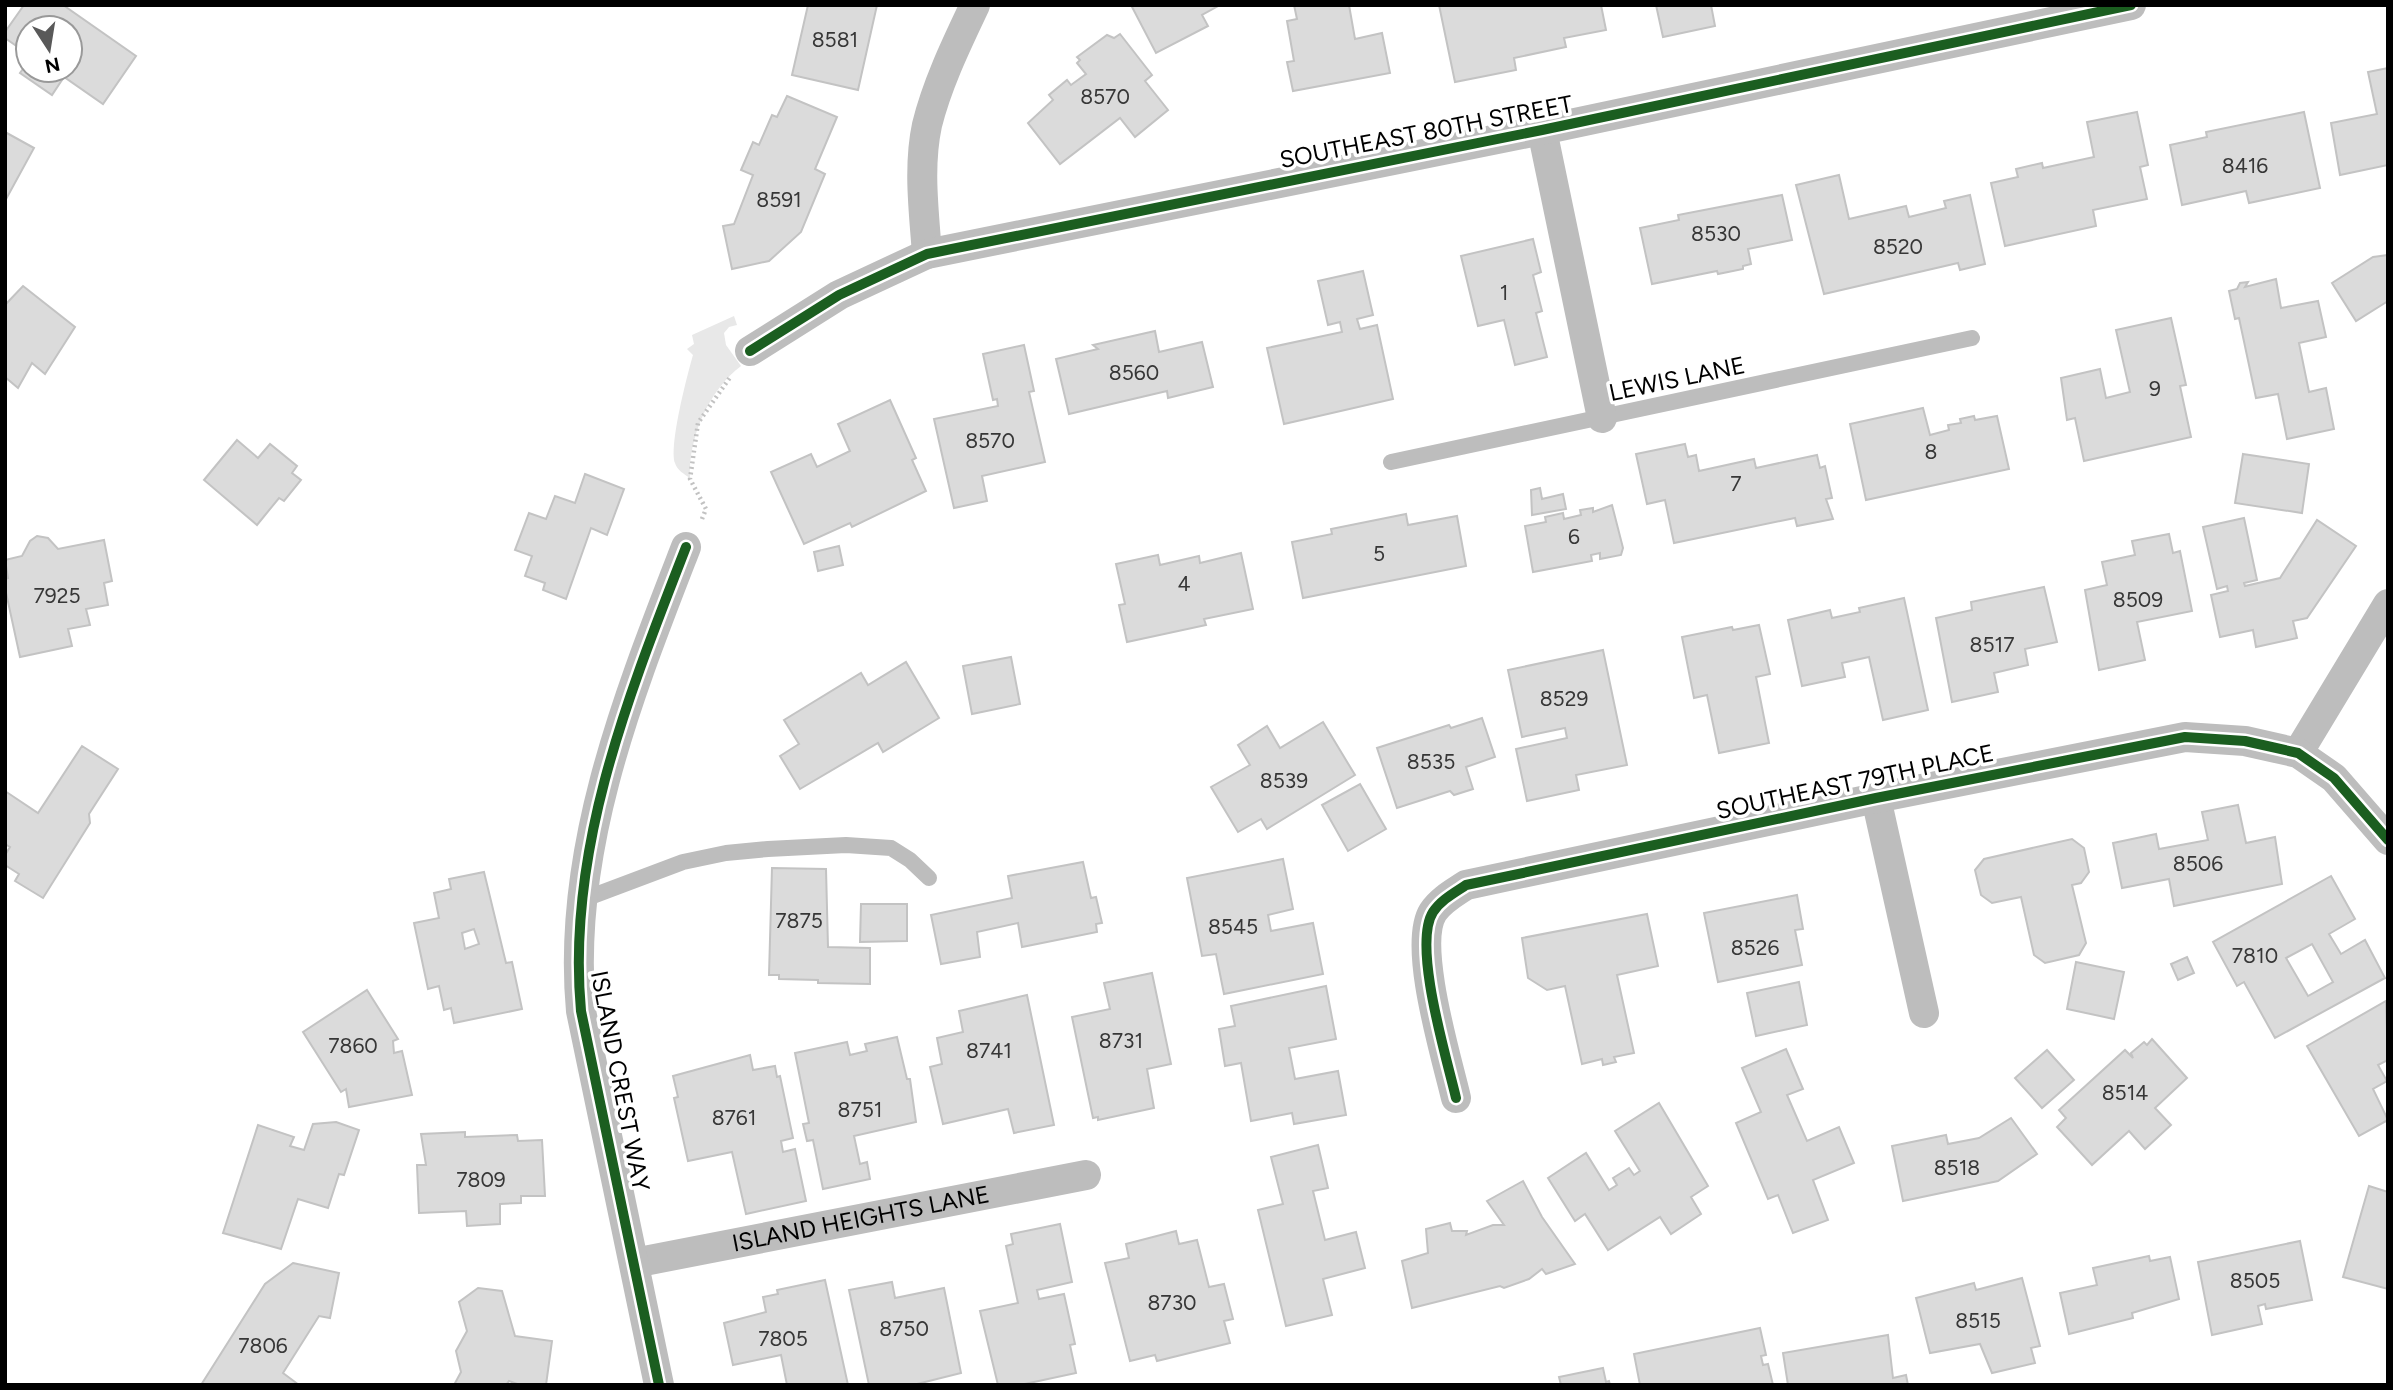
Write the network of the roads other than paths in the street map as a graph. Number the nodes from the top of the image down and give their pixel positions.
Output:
1 (975, 5) edge
2 (2131, 5) edge
3 (1542, 130) junction
4 (927, 254) junction
5 (1972, 338) dead end
6 (750, 351) road end
7 (1602, 418) junction
8 (1391, 462) dead end
9 (686, 547) road end
10 (2388, 604) edge
11 (2298, 753) junction
12 (1875, 798) junction
13 (2388, 840) edge
14 (929, 878) dead end
15 (582, 900) junction
16 (1924, 1013) dead end
17 (1456, 1098) dead end
18 (1086, 1175) dead end
19 (634, 1263) junction
20 (659, 1385) edge

1 - 4 street
2 - 3 street, SOUTHEAST 80TH STREET
3 - 4 street, SOUTHEAST 80TH STREET
3 - 7 street
4 - 6 street, SOUTHEAST 80TH STREET
5 - 7 lane, LEWIS LANE
7 - 8 lane, LEWIS LANE
9 - 15 street, ISLAND CREST WAY
10 - 11 street
11 - 12 street, SOUTHEAST 79TH PLACE
11 - 13 street
12 - 16 street
12 - 17 street, SOUTHEAST 79TH PLACE
14 - 15 lane
15 - 19 street, ISLAND CREST WAY
18 - 19 street, ISLAND HEIGHTS LANE
19 - 20 street, ISLAND CREST WAY

